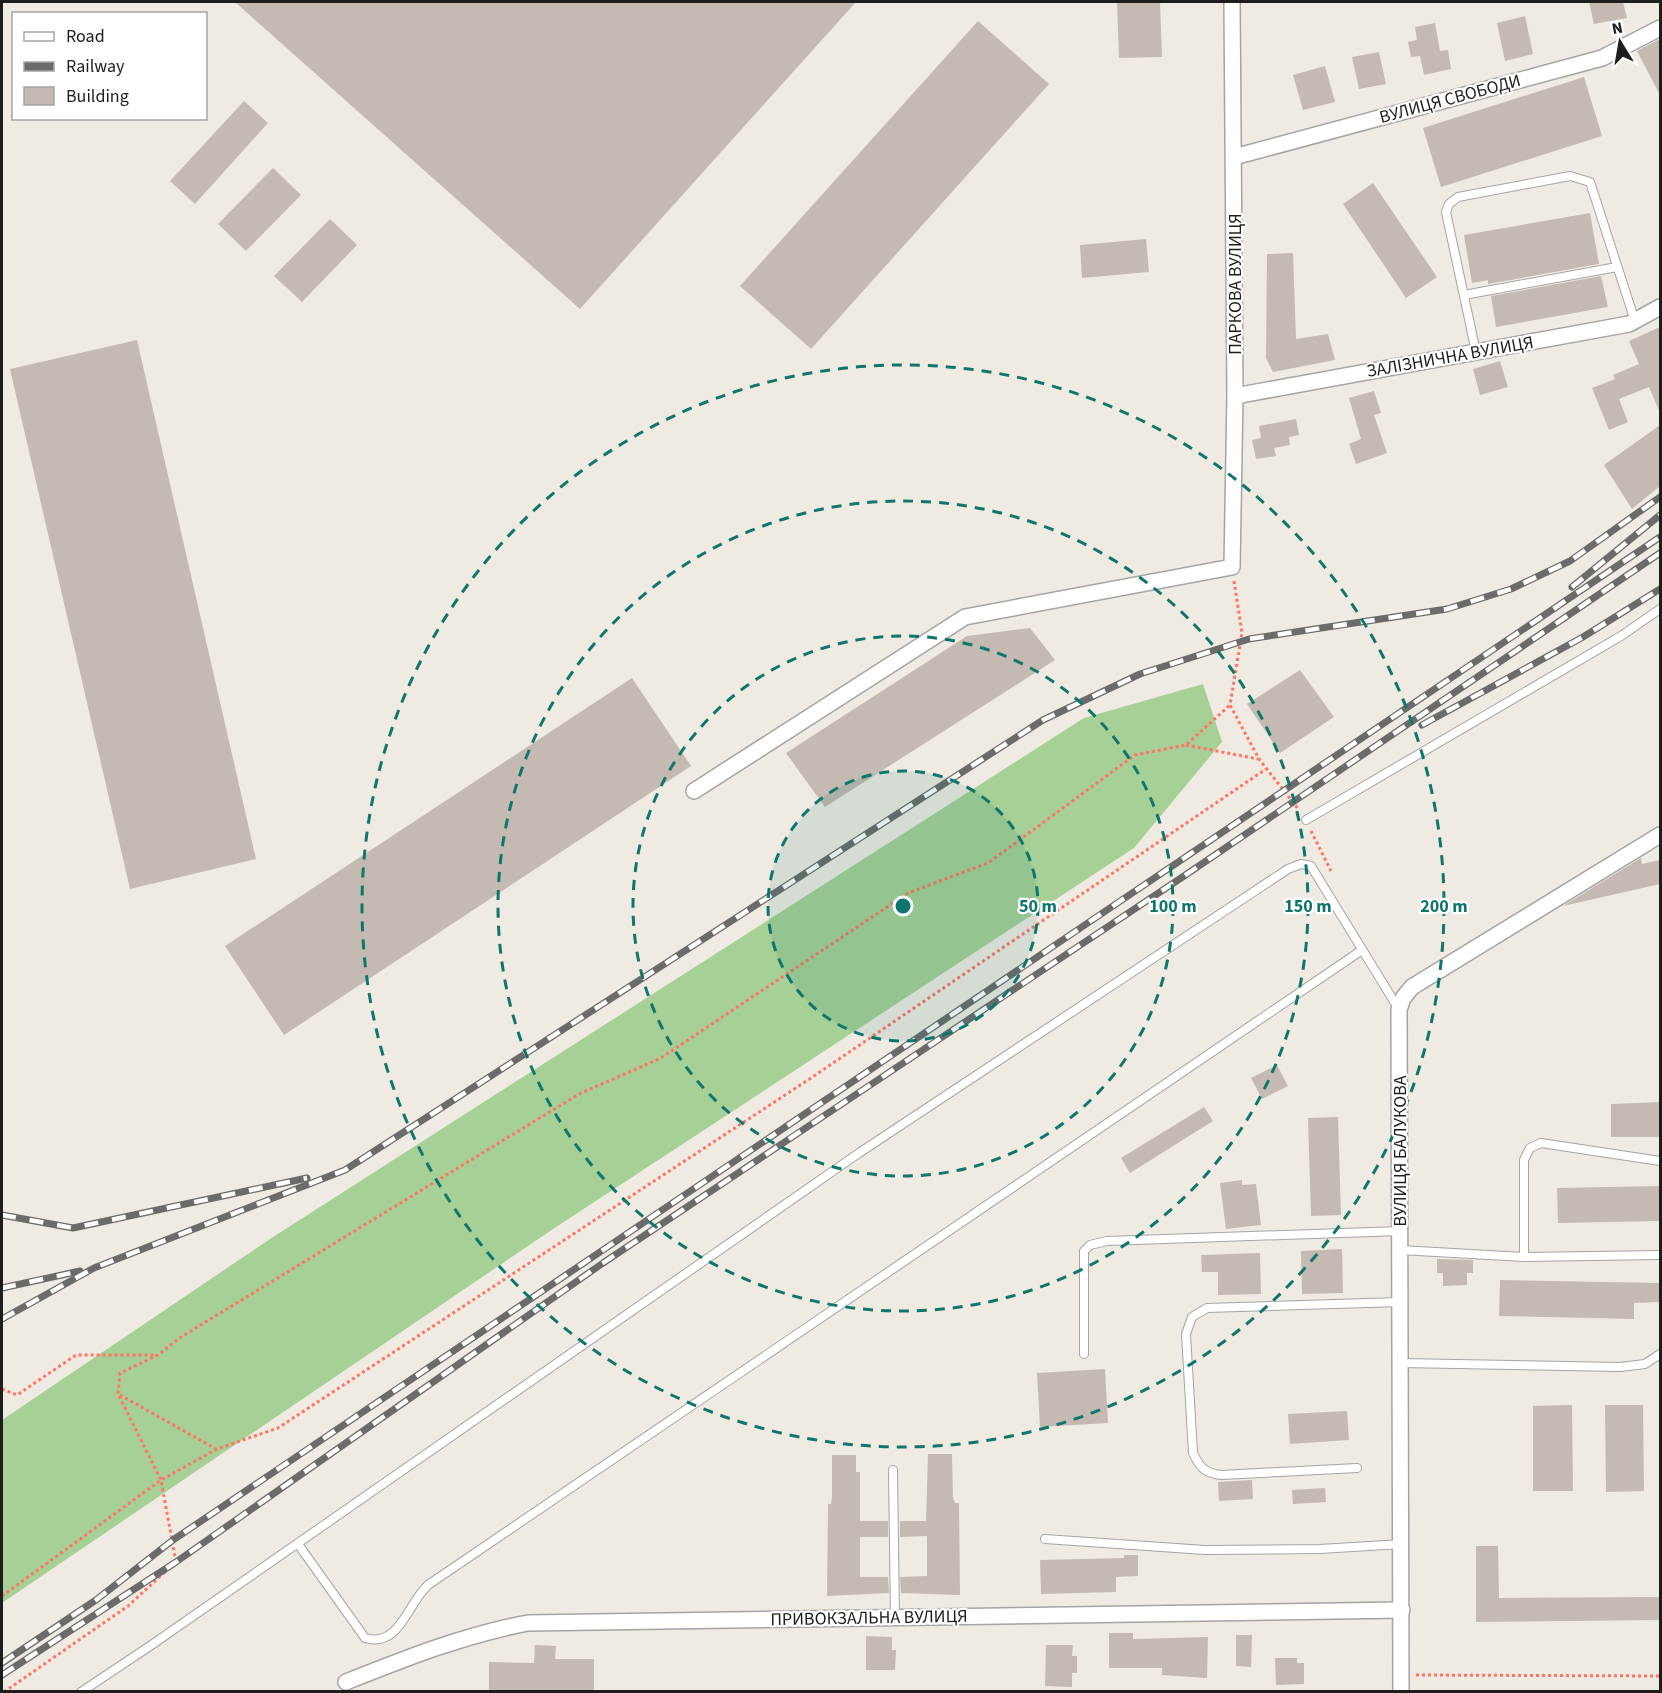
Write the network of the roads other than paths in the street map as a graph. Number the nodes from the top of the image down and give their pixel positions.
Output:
1 (1232, 2) edge
2 (1660, 28) edge
3 (1234, 157) junction
4 (1617, 267) junction
5 (1464, 295) junction
6 (1660, 307) edge
7 (1635, 321) junction
8 (1476, 352) junction
9 (1235, 396) junction
10 (1660, 609) edge
11 (694, 791) dead end
12 (1305, 820) road end
13 (1660, 835) edge
14 (1362, 950) junction
15 (1399, 1010) junction
16 (1660, 1161) edge
17 (1400, 1231) junction
18 (1401, 1251) junction
19 (1660, 1255) edge
20 (1524, 1257) junction
21 (1400, 1302) junction
22 (1084, 1354) dead end
23 (1660, 1354) edge
24 (1401, 1363) junction
25 (1357, 1468) dead end
26 (893, 1470) dead end
27 (1045, 1539) dead end
28 (298, 1544) junction
29 (1402, 1544) junction
30 (1402, 1610) junction
31 (895, 1618) junction
32 (346, 1682) dead end
33 (81, 1692) edge
34 (1401, 1692) edge

1 - 3 street, ПАРКОВА ВУЛИЦЯ
2 - 3 street, ВУЛИЦЯ СВОБОДИ
3 - 9 street, ПАРКОВА ВУЛИЦЯ
4 - 5 lane
4 - 5 lane
4 - 7 lane
5 - 8 lane
6 - 7 street, ЗАЛІЗНИЧНА ВУЛИЦЯ
7 - 8 street, ЗАЛІЗНИЧНА ВУЛИЦЯ
8 - 9 street, ЗАЛІЗНИЧНА ВУЛИЦЯ
9 - 11 street, ПАРКОВА ВУЛИЦЯ
10 - 12 lane
13 - 15 street
14 - 15 lane
14 - 28 lane
14 - 28 lane
15 - 17 street, ВУЛИЦЯ БАЛУКОВА
16 - 20 lane
17 - 18 street, ВУЛИЦЯ БАЛУКОВА
17 - 22 lane
18 - 20 lane
18 - 21 street, ВУЛИЦЯ БАЛУКОВА
19 - 20 lane
21 - 24 street, ВУЛИЦЯ БАЛУКОВА
21 - 25 lane
23 - 24 lane
24 - 29 street, ВУЛИЦЯ БАЛУКОВА
26 - 31 lane
27 - 29 lane
28 - 33 lane
29 - 30 street, ВУЛИЦЯ БАЛУКОВА
30 - 31 street, ПРИВОКЗАЛЬНА ВУЛИЦЯ
30 - 34 street, ВУЛИЦЯ БАЛУКОВА
31 - 32 street, ПРИВОКЗАЛЬНА ВУЛИЦЯ

